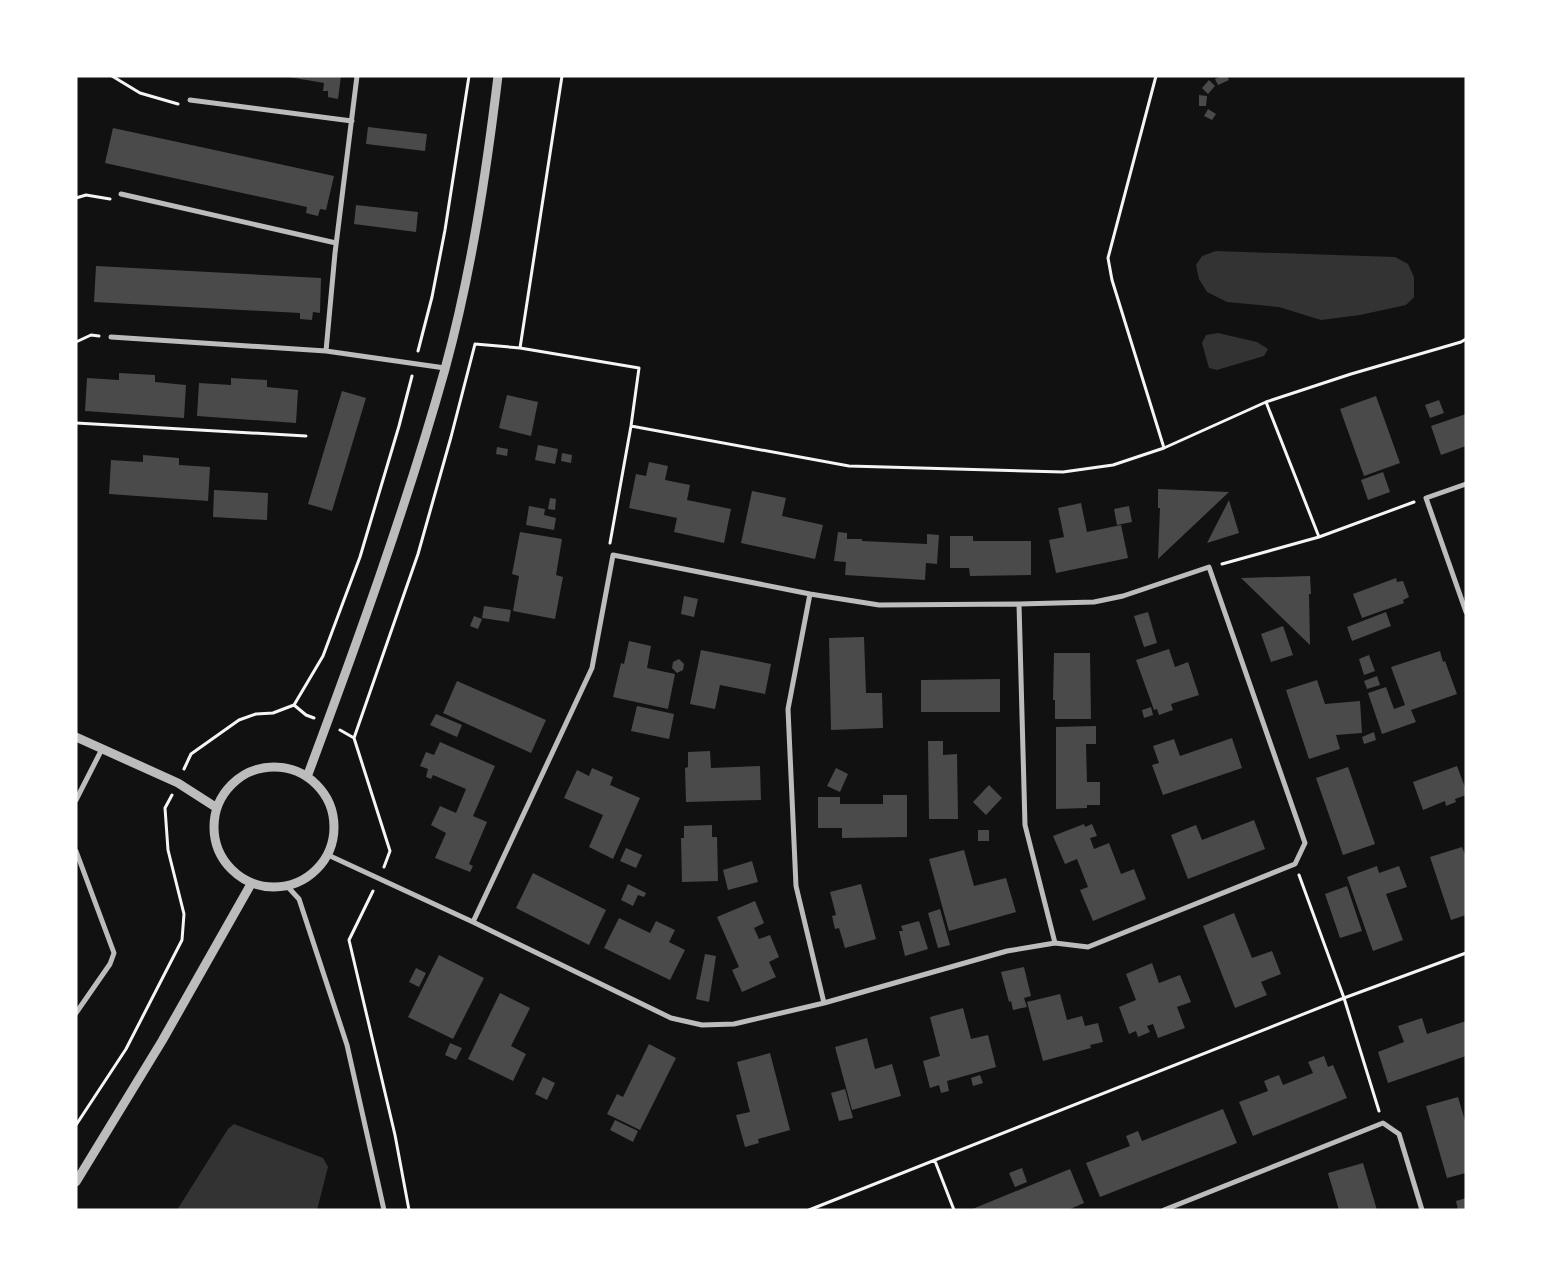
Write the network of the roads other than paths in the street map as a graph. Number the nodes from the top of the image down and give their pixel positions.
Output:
1 (357, 76) edge
2 (498, 76) edge
3 (190, 100) road end
4 (352, 121) junction
5 (121, 194) road end
6 (336, 243) junction
7 (111, 337) road end
8 (326, 351) junction
9 (445, 368) junction
10 (1466, 484) edge
11 (810, 594) junction
12 (1020, 604) junction
13 (1466, 612) edge
14 (76, 737) edge
15 (102, 749) junction
16 (307, 777) junction
17 (76, 800) edge
18 (216, 808) junction
19 (76, 851) edge
20 (328, 855) junction
21 (251, 884) junction
22 (286, 886) junction
23 (473, 922) junction
24 (1055, 943) junction
25 (824, 1003) junction
26 (76, 1013) edge
27 (76, 1182) edge
28 (384, 1210) edge
29 (1164, 1210) edge
30 (1422, 1210) edge

1 - 4 street
2 - 9 street
3 - 4 street
4 - 6 street
5 - 6 street
6 - 8 street
7 - 8 street
8 - 9 street
9 - 16 street
10 - 13 street
11 - 12 street
11 - 23 street
11 - 25 street
12 - 24 street
12 - 24 street
14 - 15 street
15 - 17 street
15 - 18 street
16 - 18 street
16 - 20 street
18 - 21 street
19 - 26 street
20 - 22 street
20 - 23 street
21 - 22 street
21 - 27 street
22 - 28 street
23 - 25 street
24 - 25 street
29 - 30 street

